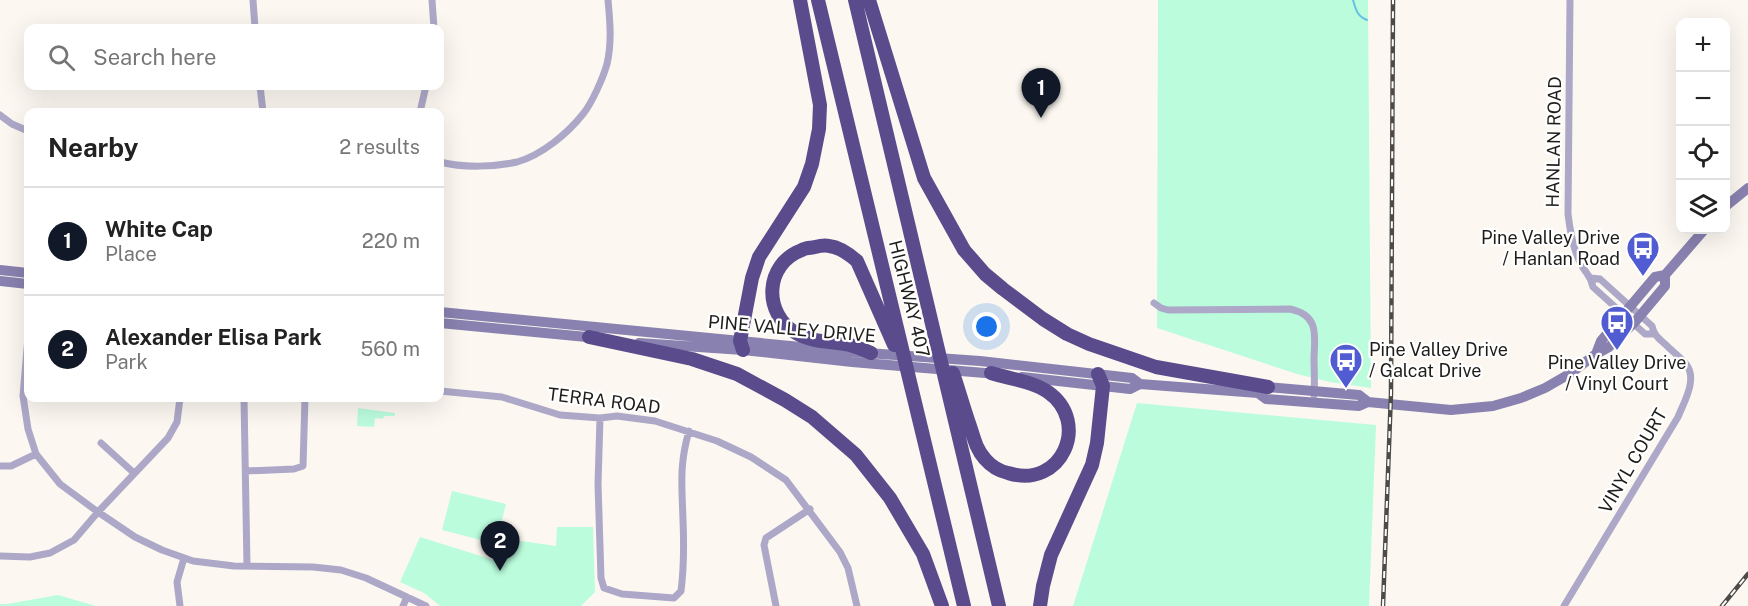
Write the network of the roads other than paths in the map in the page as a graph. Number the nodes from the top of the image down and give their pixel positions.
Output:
1 (253, 0) edge
2 (432, 0) edge
3 (608, 0) edge
4 (800, 0) edge
5 (818, 0) edge
6 (855, 0) edge
7 (869, 0) edge
8 (1570, 0) edge
9 (255, 24) edge
10 (434, 24) edge
11 (260, 90) edge
12 (425, 90) edge
13 (263, 108) edge
14 (421, 108) edge
15 (0, 115) edge
16 (24, 129) edge
17 (444, 163) edge
18 (1748, 188) edge
19 (1730, 202) edge
20 (1701, 234) edge
21 (0, 270) edge
22 (24, 273) edge
23 (1665, 275) junction
24 (0, 281) edge
25 (24, 284) edge
26 (1154, 303) dead end
27 (929, 305) junction
28 (1628, 310) junction
29 (444, 312) edge
30 (1637, 319) junction
31 (444, 324) edge
32 (589, 337) junction
33 (742, 345) junction
34 (871, 353) joint
35 (853, 354) junction
36 (1596, 354) junction
37 (985, 373) junction
38 (909, 380) junction
39 (1100, 380) junction
40 (24, 381) edge
41 (1263, 390) junction
42 (444, 391) edge
43 (1314, 397) junction
44 (24, 402) edge
45 (24, 402) edge
46 (179, 402) edge
47 (244, 402) edge
48 (305, 402) edge
49 (600, 418) junction
50 (689, 431) junction
51 (101, 443) dead end
52 (36, 454) junction
53 (0, 466) edge
54 (246, 471) junction
55 (134, 474) junction
56 (810, 509) junction
57 (98, 512) junction
58 (0, 556) edge
59 (184, 558) junction
60 (247, 566) junction
61 (407, 597) junction
62 (180, 606) edge
63 (403, 606) edge
64 (426, 606) edge
65 (776, 606) edge
66 (857, 606) edge
67 (942, 606) edge
68 (964, 606) edge
69 (999, 606) edge
70 (1040, 606) edge
71 (1563, 606) edge

1 - 9 street
2 - 10 street
3 - 17 street
4 - 33 highway
5 - 38 highway, HIGHWAY 407
6 - 27 highway, HIGHWAY 407
7 - 41 highway
8 - 28 street, HANLAN ROAD
11 - 13 street
12 - 14 street
15 - 16 street
18 - 19 main road
20 - 23 main road, PINE VALLEY DRIVE
21 - 22 main road
23 - 28 main road, PINE VALLEY DRIVE
23 - 30 main road, PINE VALLEY DRIVE
24 - 25 main road
26 - 43 street
27 - 37 highway
27 - 69 highway, HIGHWAY 407
28 - 30 street, VINYL COURT
28 - 36 main road, PINE VALLEY DRIVE
29 - 33 main road, PINE VALLEY DRIVE
30 - 36 main road, PINE VALLEY DRIVE
30 - 71 street, VINYL COURT
31 - 32 main road, PINE VALLEY DRIVE
32 - 33 main road, PINE VALLEY DRIVE
32 - 67 highway
33 - 35 main road, PINE VALLEY DRIVE
34 - 35 highway
34 - 39 main road, PINE VALLEY DRIVE
35 - 37 main road, PINE VALLEY DRIVE
35 - 38 highway
36 - 43 main road, PINE VALLEY DRIVE
37 - 39 main road, PINE VALLEY DRIVE
38 - 68 highway, HIGHWAY 407
39 - 41 main road, PINE VALLEY DRIVE
39 - 70 highway
40 - 45 street
41 - 43 main road, PINE VALLEY DRIVE
42 - 49 street, TERRA ROAD
44 - 52 street
46 - 55 street
47 - 54 street
48 - 54 street
49 - 50 street, TERRA ROAD
49 - 50 street
50 - 56 street, TERRA ROAD
51 - 55 street
52 - 53 street
52 - 57 street
54 - 60 street
55 - 57 street
56 - 65 street
56 - 66 street, TERRA ROAD
57 - 58 street
57 - 59 street
59 - 60 street
59 - 62 street
60 - 61 street
61 - 63 street
61 - 64 street

